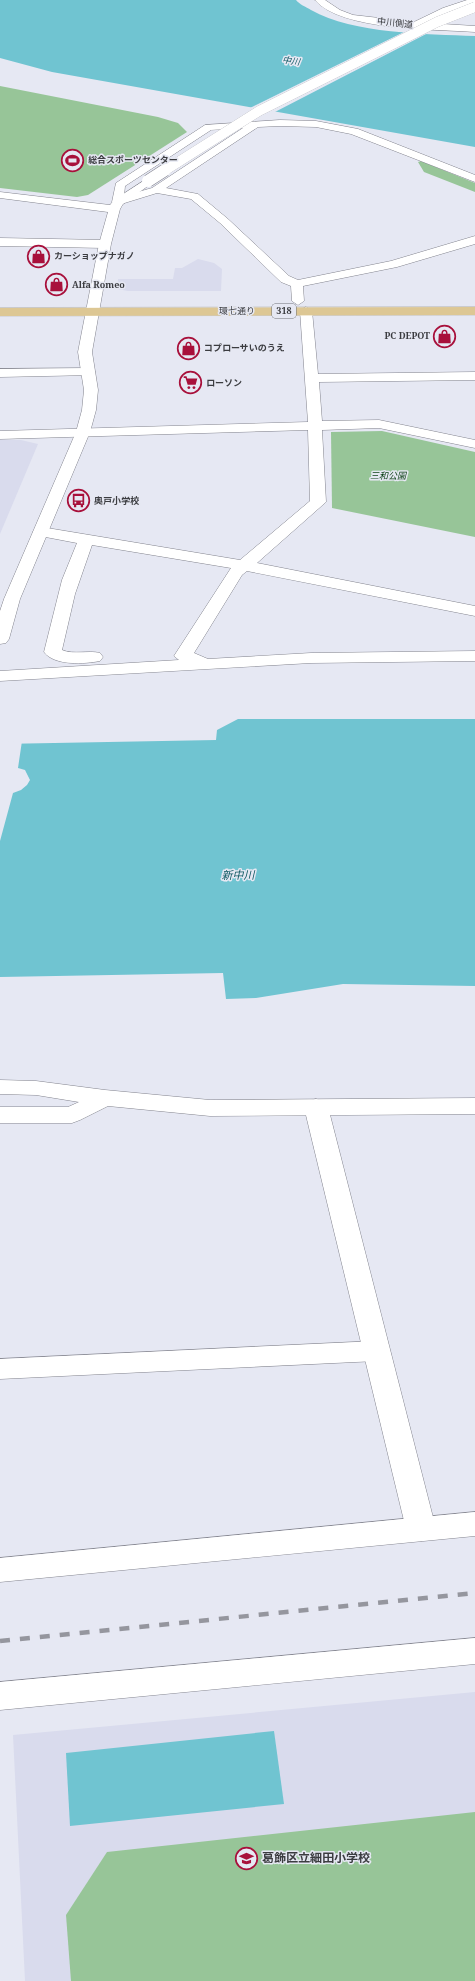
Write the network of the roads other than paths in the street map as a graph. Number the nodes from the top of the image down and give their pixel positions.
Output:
1 (319, 0) edge
2 (475, 0) edge
3 (475, 7) edge
4 (475, 13) edge
5 (415, 25) junction
6 (445, 27) junction
7 (475, 29) edge
8 (255, 125) junction
9 (475, 179) edge
10 (156, 190) junction
11 (0, 195) edge
12 (116, 206) junction
13 (475, 240) edge
14 (0, 242) edge
15 (106, 244) junction
16 (297, 284) junction
17 (0, 300) edge
18 (475, 300) edge
19 (94, 306) junction
20 (302, 306) junction
21 (475, 311) edge
22 (0, 312) edge
23 (88, 372) junction
24 (0, 373) edge
25 (475, 376) edge
26 (312, 378) junction
27 (315, 425) junction
28 (83, 432) junction
29 (0, 435) edge
30 (475, 444) edge
31 (41, 532) junction
32 (87, 539) junction
33 (243, 565) junction
34 (475, 611) edge
35 (0, 639) edge
36 (182, 656) junction
37 (475, 656) edge
38 (204, 664) junction
39 (0, 676) edge
40 (0, 1087) edge
41 (105, 1098) junction
42 (475, 1106) edge
43 (316, 1107) junction
44 (0, 1115) edge
45 (377, 1351) junction
46 (0, 1369) edge
47 (475, 1524) edge
48 (421, 1529) junction
49 (0, 1570) edge
50 (475, 1651) edge
51 (0, 1696) edge

1 - 5 street, 中川側道
2 - 5 street
3 - 12 street, bridge
4 - 6 street
5 - 6 street, 中川側道
6 - 7 street, 中川側道
8 - 9 street
8 - 10 street
8 - 12 street
10 - 12 street
10 - 16 street
11 - 12 street
12 - 15 street
13 - 16 street
14 - 15 street
15 - 19 street
16 - 20 street
17 - 19 main road, 環七通り / 318
18 - 20 main road, 環七通り / 318
19 - 20 main road, 環七通り / 318
19 - 22 main road, 環七通り / 318
19 - 23 street
20 - 21 main road, 環七通り / 318
20 - 26 street
23 - 24 street
23 - 28 street
25 - 26 street
26 - 27 street
27 - 28 street
27 - 30 street
27 - 33 street
28 - 29 street
28 - 31 street
31 - 32 street
31 - 35 street
32 - 33 street
32 - 36 street
33 - 34 street
33 - 36 street
36 - 38 street
37 - 38 street
38 - 39 street
40 - 41 street
41 - 43 street
41 - 44 street
42 - 43 street
43 - 45 street
45 - 46 street
45 - 48 street
47 - 48 street
48 - 49 street
50 - 51 street

